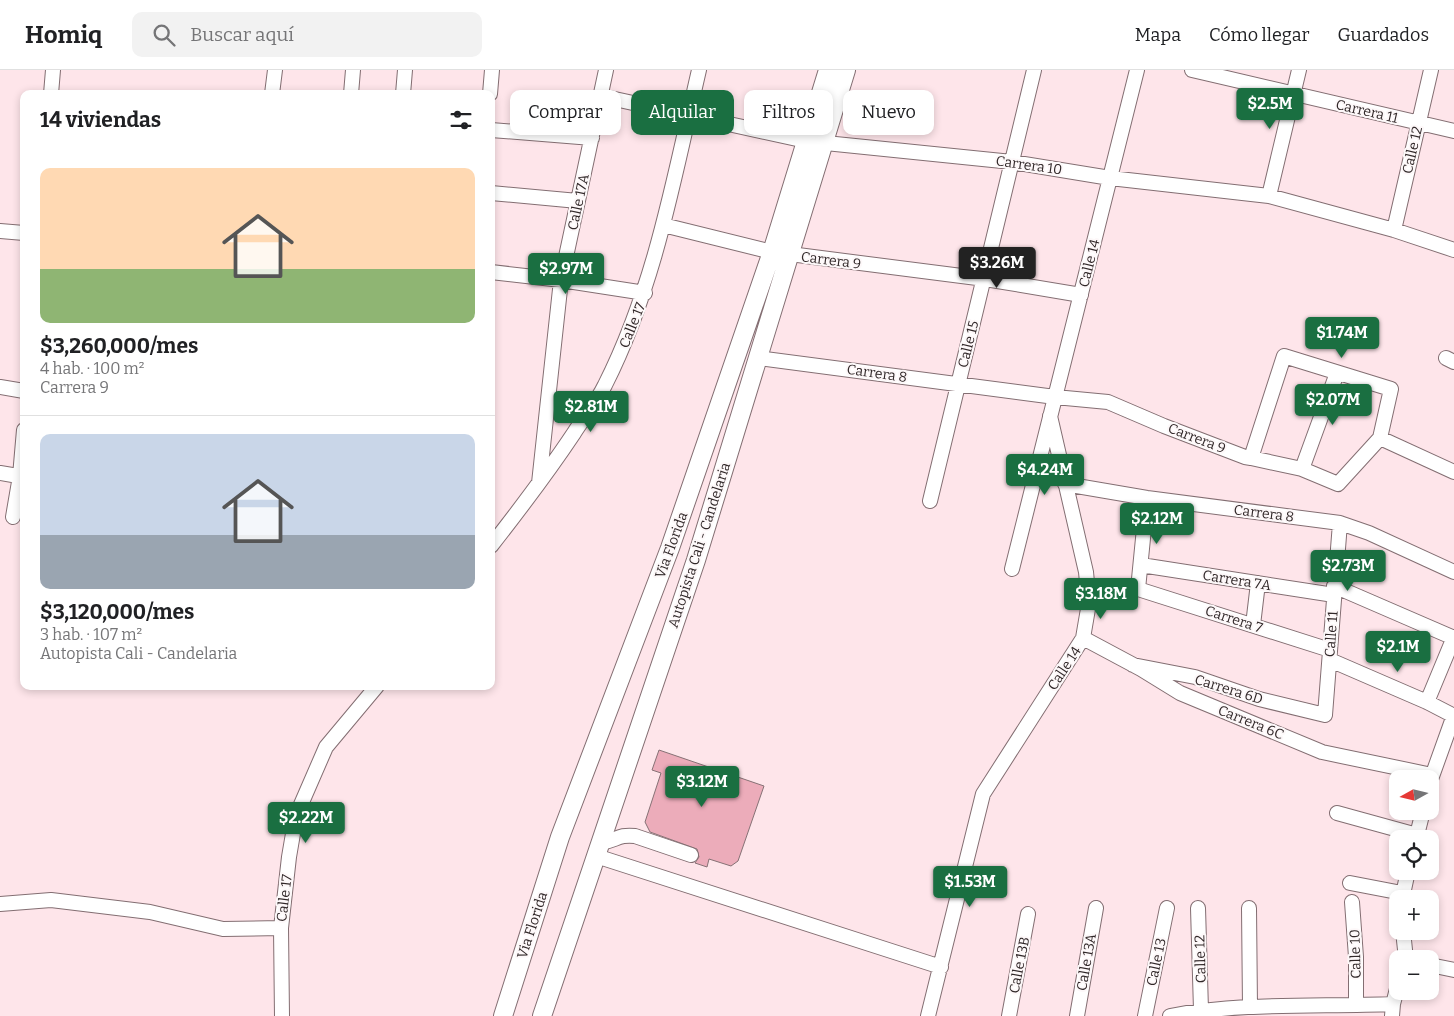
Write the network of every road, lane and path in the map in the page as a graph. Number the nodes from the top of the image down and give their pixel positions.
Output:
1 (53, 70) edge
2 (275, 70) edge
3 (352, 70) edge
4 (405, 70) edge
5 (492, 70) edge
6 (606, 70) edge
7 (699, 70) edge
8 (828, 70) edge
9 (846, 70) edge
10 (1034, 70) edge
11 (1137, 70) edge
12 (1192, 70) edge
13 (1299, 70) edge
14 (1431, 70) edge
15 (51, 90) edge
16 (272, 90) edge
17 (351, 90) edge
18 (403, 90) edge
19 (490, 90) edge
20 (602, 90) edge
21 (694, 90) edge
22 (1293, 94) junction
23 (1418, 123) junction
24 (734, 124) edge
25 (495, 130) edge
26 (1454, 131) edge
27 (593, 135) edge
28 (683, 135) edge
29 (592, 138) junction
30 (815, 141) junction
31 (1012, 162) junction
32 (1110, 178) junction
33 (495, 193) edge
34 (1269, 196) junction
35 (578, 201) junction
36 (663, 225) junction
37 (1394, 230) junction
38 (0, 231) edge
39 (20, 233) edge
40 (1454, 250) edge
41 (772, 252) junction
42 (790, 254) junction
43 (495, 272) edge
44 (985, 279) junction
45 (561, 280) junction
46 (645, 293) junction
47 (1081, 295) junction
48 (758, 358) junction
49 (1338, 373) junction
50 (958, 384) junction
51 (0, 387) edge
52 (20, 390) edge
53 (1056, 396) junction
54 (1050, 416) junction
55 (1380, 438) junction
56 (1251, 458) junction
57 (1302, 469) junction
58 (1454, 472) edge
59 (0, 473) edge
60 (20, 477) edge
61 (1066, 484) junction
62 (539, 485) junction
63 (20, 486) edge
64 (1147, 498) junction
65 (930, 501) dead end
66 (13, 518) dead end
67 (1340, 523) junction
68 (495, 541) edge
69 (1141, 565) junction
70 (1012, 569) dead end
71 (1454, 572) edge
72 (1258, 583) junction
73 (1334, 590) junction
74 (1253, 625) junction
75 (1083, 638) junction
76 (1454, 638) edge
77 (1330, 655) junction
78 (1133, 665) junction
79 (374, 690) edge
80 (1427, 702) junction
81 (1325, 715) joint
82 (1454, 716) edge
83 (1395, 770) edge
84 (1434, 770) edge
85 (1337, 813) dead end
86 (1394, 830) edge
87 (598, 849) junction
88 (691, 855) dead end
89 (1350, 883) dead end
90 (1389, 893) edge
91 (1352, 902) dead end
92 (0, 904) edge
93 (1096, 908) dead end
94 (1167, 908) dead end
95 (1198, 908) dead end
96 (1249, 908) dead end
97 (1028, 914) dead end
98 (280, 928) junction
99 (1439, 966) edge
100 (941, 967) junction
101 (1454, 970) edge
102 (1356, 1005) junction
103 (1250, 1007) junction
104 (1201, 1010) junction
105 (1392, 1010) edge
106 (282, 1016) edge
107 (503, 1016) edge
108 (542, 1016) edge
109 (928, 1016) edge
110 (1009, 1016) edge
111 (1076, 1016) edge
112 (1145, 1016) edge
113 (1170, 1016) edge

1 - 15 street
2 - 16 street
3 - 17 street
4 - 18 street
5 - 19 street
6 - 20 street, Calle 17A
7 - 21 street, Calle 17
8 - 30 main road, Via Florida
9 - 30 main road, Autopista Cali - Candelaria
10 - 31 street, Calle 15
11 - 32 street, Calle 14
12 - 22 street, Carrera 11
13 - 22 street
14 - 23 street, Calle 12
22 - 23 street, Carrera 11
22 - 34 street
23 - 26 street, Carrera 11
23 - 37 street, Calle 12
24 - 30 street, Carrera 10
25 - 29 street
27 - 29 street, Calle 17A
28 - 36 street, Calle 17
29 - 35 street, Calle 17A
30 - 31 street, Carrera 10
30 - 41 main road, Via Florida
30 - 42 main road, Autopista Cali - Candelaria
31 - 32 street, Carrera 10
31 - 44 street, Calle 15
32 - 34 street, Carrera 10
32 - 47 street, Calle 14
33 - 35 street
34 - 37 street, Carrera 10
35 - 45 street, Calle 17A
36 - 41 street
36 - 46 street, Calle 17
37 - 40 street, Carrera 10
38 - 39 street
41 - 107 main road, Via Florida
42 - 44 street, Carrera 9
42 - 48 main road, Autopista Cali - Candelaria
43 - 45 street
44 - 47 street, Carrera 9
44 - 50 street, Calle 15
45 - 46 street
45 - 62 street, Calle 17A
46 - 62 street, Calle 17
47 - 53 street, Calle 14
48 - 50 street, Carrera 8
48 - 87 main road, Autopista Cali - Candelaria
49 - 55 street
49 - 56 street
49 - 57 street
50 - 53 street, Carrera 8
50 - 65 street, Calle 15
51 - 52 street
53 - 54 street, Calle 14
53 - 56 street, Carrera 9
54 - 61 street, Calle 14
54 - 70 street
55 - 57 street, Carrera 9
55 - 58 street
56 - 57 street, Carrera 9
59 - 60 street
61 - 64 street, Carrera 8
61 - 75 street, Calle 14
62 - 68 street, Calle 17
63 - 66 street
64 - 67 street, Carrera 8
64 - 69 street
67 - 71 street, Carrera 8
67 - 73 street, Calle 11
69 - 72 street, Carrera 7A
69 - 74 street, Carrera 7
72 - 73 street, Carrera 7A
72 - 74 street
73 - 76 street, Carrera 7A
73 - 77 street, Calle 11
74 - 77 street, Carrera 7
75 - 78 street, Carrera 6C
75 - 100 street, Calle 14
76 - 80 street
77 - 80 street, Carrera 7
77 - 81 street, Calle 11
78 - 81 street, Carrera 6D
78 - 83 street, Carrera 6C
79 - 98 street, Calle 17
80 - 82 street, Carrera 7
82 - 84 street
85 - 86 street
87 - 88 street
87 - 100 street
87 - 108 main road, Autopista Cali - Candelaria
89 - 90 street
91 - 102 street, Calle 10
92 - 98 street
93 - 111 street, Calle 13A
94 - 112 street, Calle 13
95 - 104 street, Calle 12
96 - 103 street
97 - 110 street, Calle 13B
98 - 106 street, Calle 17
99 - 101 street
100 - 109 street, Calle 14
102 - 103 street
102 - 105 street
103 - 104 street
104 - 113 street

